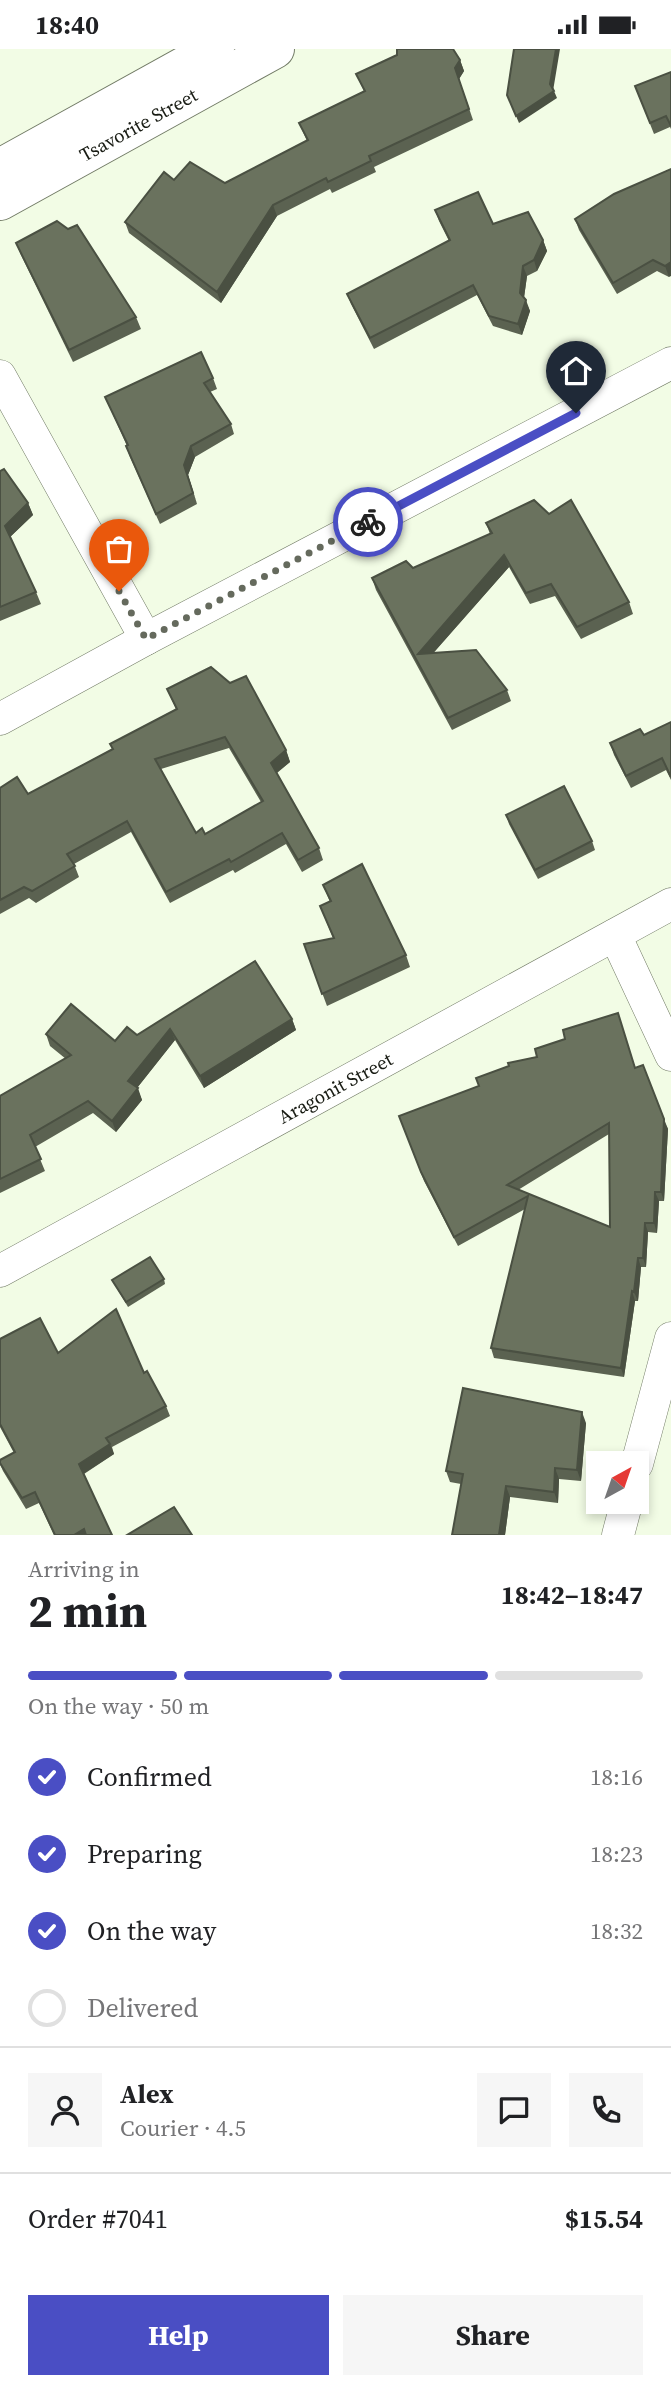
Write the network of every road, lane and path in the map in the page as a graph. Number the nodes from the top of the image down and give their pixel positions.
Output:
1 (215, 49) edge
2 (275, 49) edge
3 (0, 169) edge
4 (0, 201) edge
5 (671, 363) edge
6 (0, 376) edge
7 (146, 639) junction
8 (0, 719) edge
9 (671, 904) edge
10 (615, 935) junction
11 (671, 1055) edge
12 (0, 1271) edge
13 (671, 1338) edge
14 (641, 1451) edge
15 (624, 1514) edge
16 (618, 1535) edge

1 - 3 street, Tsavorite Street
2 - 4 street, Tsavorite Street
5 - 7 street
6 - 7 street
7 - 8 street
9 - 10 street, Aragonit Street
10 - 11 street
10 - 12 street, Aragonit Street
13 - 14 street
15 - 16 street

